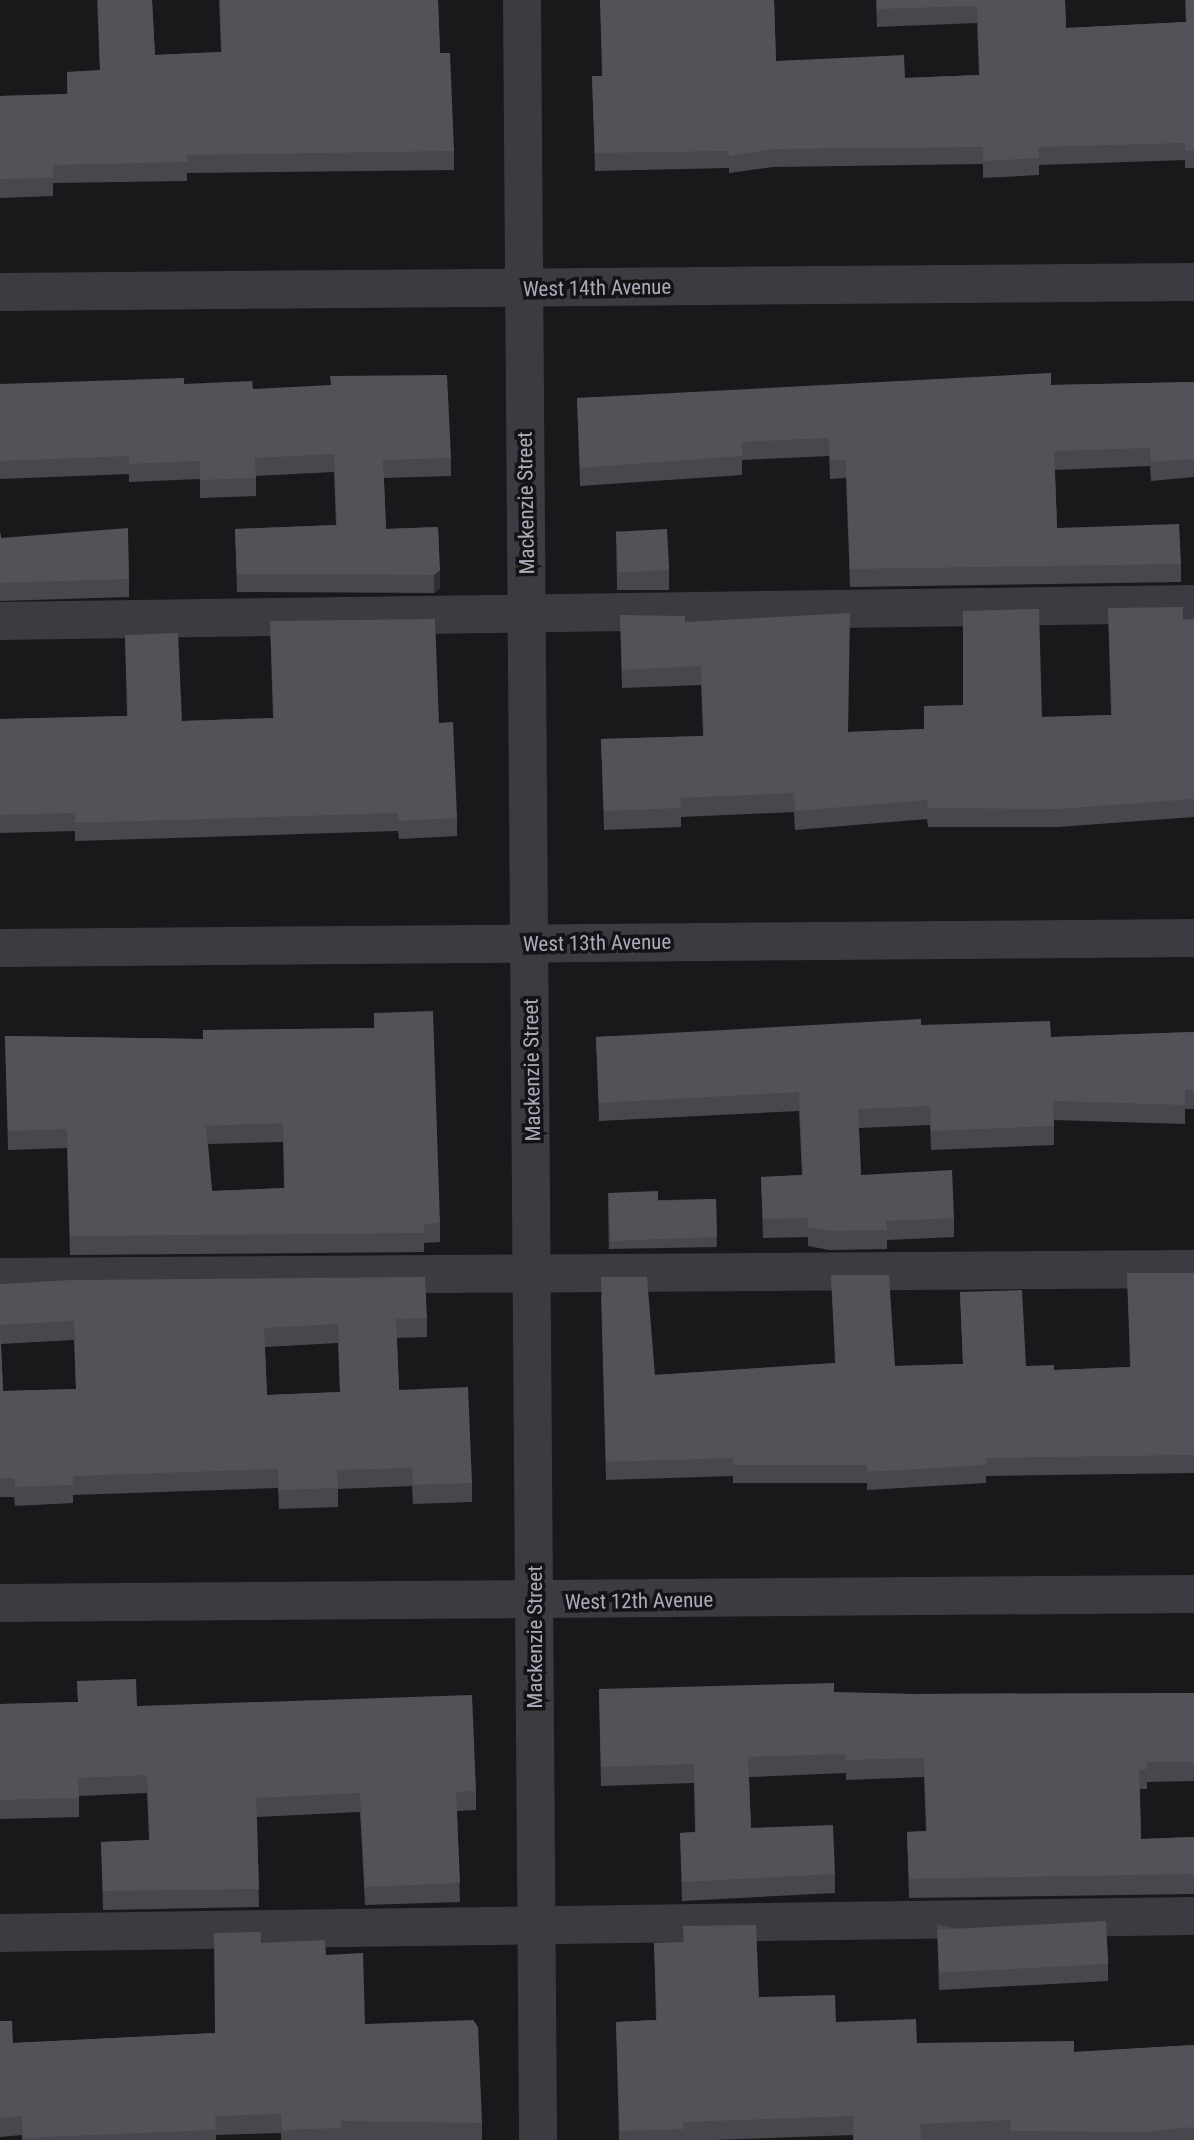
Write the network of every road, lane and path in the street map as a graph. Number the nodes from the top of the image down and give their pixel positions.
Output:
1 (522, 0) edge
2 (1194, 282) edge
3 (522, 289) junction
4 (0, 292) edge
5 (1194, 604) edge
6 (528, 613) junction
7 (0, 621) edge
8 (1194, 938) edge
9 (531, 944) junction
10 (0, 948) edge
11 (1194, 1269) edge
12 (0, 1277) edge
13 (534, 1277) junction
14 (1194, 1594) edge
15 (535, 1602) junction
16 (0, 1603) edge
17 (1194, 1916) edge
18 (533, 1926) junction
19 (0, 1933) edge
20 (538, 2140) edge

1 - 3 street, Mackenzie Street
2 - 3 street, West 14th Avenue
3 - 4 street, West 14th Avenue
3 - 6 street, Mackenzie Street
5 - 6 street
6 - 7 street
6 - 9 street, Mackenzie Street
8 - 9 street, West 13th Avenue
9 - 10 street, West 13th Avenue
9 - 13 street, Mackenzie Street
11 - 13 street
12 - 13 street
13 - 15 street, Mackenzie Street
14 - 15 street, West 12th Avenue
15 - 16 street, West 12th Avenue
15 - 18 street, Mackenzie Street
17 - 18 street
18 - 19 street
18 - 20 street, Mackenzie Street

